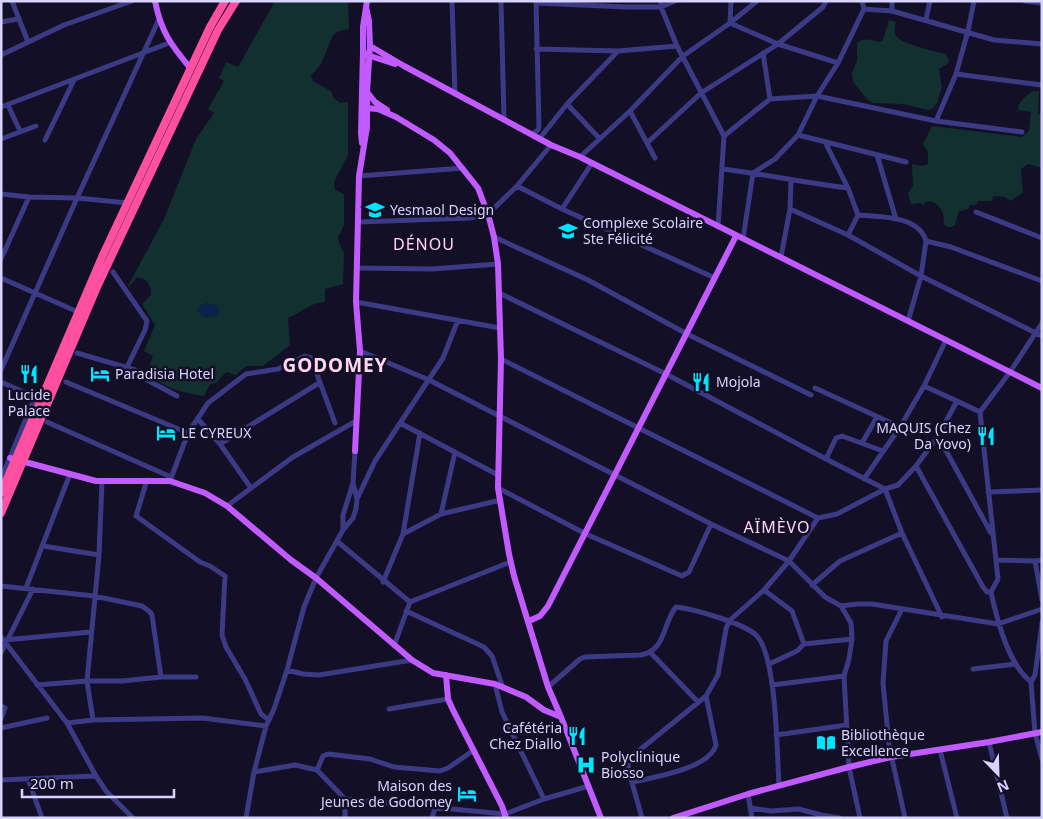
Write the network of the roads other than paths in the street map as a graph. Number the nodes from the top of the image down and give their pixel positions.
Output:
1 (12, 1) edge
2 (132, 1) edge
3 (155, 1) edge
4 (225, 1) edge
5 (236, 1) edge
6 (452, 1) edge
7 (501, 1) edge
8 (675, 1) edge
9 (731, 1) edge
10 (757, 1) edge
11 (826, 1) edge
12 (862, 1) edge
13 (892, 1) edge
14 (930, 1) edge
15 (974, 1) edge
16 (1025, 1) edge
17 (536, 2) edge
18 (1042, 3) edge
19 (366, 4) edge
20 (661, 4) edge
21 (864, 9) junction
22 (892, 11) junction
23 (18, 19) junction
24 (159, 19) junction
25 (926, 20) junction
26 (1, 22) edge
27 (730, 23) junction
28 (968, 31) junction
29 (28, 42) junction
30 (169, 43) junction
31 (778, 44) junction
32 (1042, 44) edge
33 (370, 46) junction
34 (678, 46) junction
35 (536, 49) junction
36 (145, 51) junction
37 (618, 51) junction
38 (363, 52) junction
39 (763, 53) junction
40 (1, 55) edge
41 (370, 56) junction
42 (682, 56) junction
43 (838, 63) junction
44 (404, 66) junction
45 (191, 69) junction
46 (956, 74) junction
47 (75, 79) junction
48 (1042, 85) edge
49 (367, 92) junction
50 (701, 93) junction
51 (455, 94) junction
52 (817, 96) junction
53 (770, 99) junction
54 (375, 102) junction
55 (365, 104) junction
56 (567, 104) junction
57 (8, 105) junction
58 (1, 107) edge
59 (630, 111) junction
60 (396, 117) junction
61 (504, 119) junction
62 (936, 121) junction
63 (36, 126) dead end
64 (20, 132) junction
65 (1022, 132) dead end
66 (532, 134) junction
67 (724, 136) junction
68 (798, 136) junction
69 (540, 138) junction
70 (599, 138) junction
71 (1, 139) edge
72 (46, 140) dead end
73 (647, 143) junction
74 (826, 144) junction
75 (551, 145) junction
76 (877, 155) junction
77 (580, 157) junction
78 (655, 158) dead end
79 (906, 162) dead end
80 (592, 163) junction
81 (462, 168) junction
82 (722, 169) junction
83 (753, 173) junction
84 (359, 176) junction
85 (791, 181) junction
86 (517, 186) junction
87 (848, 188) junction
88 (1, 194) edge
89 (30, 197) junction
90 (77, 198) junction
91 (128, 203) junction
92 (562, 209) junction
93 (790, 209) junction
94 (976, 212) dead end
95 (488, 214) junction
96 (858, 215) junction
97 (896, 219) junction
98 (358, 222) junction
99 (718, 227) junction
100 (848, 235) junction
101 (736, 236) junction
102 (494, 237) junction
103 (1042, 238) edge
104 (744, 239) junction
105 (926, 241) junction
106 (781, 257) junction
107 (1, 259) edge
108 (498, 264) junction
109 (357, 268) junction
110 (113, 272) dead end
111 (921, 276) junction
112 (1, 278) edge
113 (714, 278) junction
114 (1042, 281) edge
115 (36, 292) junction
116 (499, 293) junction
117 (356, 302) junction
118 (78, 312) junction
119 (458, 320) junction
120 (908, 321) junction
121 (1042, 323) edge
122 (500, 328) junction
123 (1035, 332) junction
124 (687, 334) junction
125 (1042, 336) edge
126 (946, 340) junction
127 (360, 350) junction
128 (77, 353) dead end
129 (501, 360) junction
130 (127, 367) junction
131 (1, 370) edge
132 (1010, 372) junction
133 (666, 374) junction
134 (429, 380) junction
135 (1, 382) edge
136 (66, 382) dead end
137 (319, 384) junction
138 (924, 386) junction
139 (815, 388) dead end
140 (1042, 388) edge
141 (811, 395) dead end
142 (177, 396) dead end
143 (38, 398) junction
144 (957, 401) junction
145 (980, 412) junction
146 (500, 417) junction
147 (876, 417) junction
148 (198, 418) junction
149 (356, 421) junction
150 (47, 422) dead end
151 (335, 423) dead end
152 (400, 423) junction
153 (900, 427) junction
154 (639, 429) junction
155 (188, 433) junction
156 (420, 433) junction
157 (938, 436) junction
158 (862, 443) junction
159 (220, 444) junction
160 (883, 450) junction
161 (355, 451) joint
162 (455, 452) junction
163 (826, 459) junction
164 (17, 460) junction
165 (916, 466) junction
166 (70, 474) junction
167 (498, 475) junction
168 (616, 476) junction
169 (1, 479) edge
170 (170, 479) junction
171 (864, 479) junction
172 (147, 480) junction
173 (102, 482) junction
174 (353, 483) junction
175 (251, 488) junction
176 (498, 488) junction
177 (885, 488) junction
178 (1042, 490) edge
179 (988, 492) junction
180 (1, 493) edge
181 (357, 499) junction
182 (501, 500) junction
183 (227, 506) junction
184 (1, 513) edge
185 (441, 514) junction
186 (818, 518) junction
187 (711, 524) junction
188 (343, 530) junction
189 (902, 532) junction
190 (403, 534) junction
191 (586, 534) junction
192 (993, 536) junction
193 (338, 542) junction
194 (43, 546) junction
195 (99, 555) junction
196 (997, 560) junction
197 (1042, 560) edge
198 (788, 561) junction
199 (1035, 561) junction
200 (510, 562) junction
201 (316, 578) junction
202 (383, 582) junction
203 (812, 585) junction
204 (1, 586) edge
205 (26, 588) junction
206 (33, 589) junction
207 (764, 590) junction
208 (991, 592) junction
209 (94, 596) junction
210 (1042, 600) edge
211 (410, 602) junction
212 (841, 606) junction
213 (1042, 608) edge
214 (902, 609) junction
215 (406, 611) junction
216 (942, 617) junction
217 (529, 621) junction
218 (729, 621) junction
219 (1042, 623) edge
220 (998, 624) junction
221 (91, 632) junction
222 (1041, 637) edge
223 (852, 639) junction
224 (6, 640) edge
225 (804, 644) junction
226 (394, 646) junction
227 (650, 652) junction
228 (1, 653) edge
229 (412, 660) junction
230 (769, 664) junction
231 (1016, 664) junction
232 (973, 669) dead end
233 (1039, 669) edge
234 (287, 670) junction
235 (446, 675) junction
236 (844, 676) junction
237 (161, 677) junction
238 (196, 677) dead end
239 (87, 681) junction
240 (1031, 682) junction
241 (495, 684) junction
242 (37, 685) junction
243 (772, 685) junction
244 (548, 687) junction
245 (503, 688) junction
246 (706, 696) junction
247 (448, 699) junction
248 (698, 702) junction
249 (1, 706) edge
250 (389, 709) dead end
251 (561, 717) junction
252 (47, 718) dead end
253 (1, 719) edge
254 (93, 720) junction
255 (269, 720) junction
256 (67, 723) junction
257 (847, 725) junction
258 (266, 726) junction
259 (1, 728) edge
260 (1038, 733) edge
261 (776, 735) junction
262 (989, 742) junction
263 (474, 750) junction
264 (940, 750) junction
265 (891, 758) junction
266 (1042, 759) edge
267 (849, 767) junction
268 (317, 770) junction
269 (254, 772) junction
270 (96, 776) junction
271 (28, 779) junction
272 (1, 780) edge
273 (633, 782) junction
274 (589, 786) junction
275 (779, 786) junction
276 (748, 794) junction
277 (544, 798) junction
278 (345, 799) junction
279 (435, 808) junction
280 (750, 808) junction
281 (505, 816) edge
282 (822, 817) edge
283 (42, 818) edge
284 (133, 818) edge
285 (246, 818) edge
286 (345, 818) edge
287 (432, 818) edge
288 (601, 818) edge
289 (642, 818) edge
290 (673, 818) edge
291 (752, 818) edge
292 (840, 818) edge
293 (860, 818) edge
294 (905, 818) edge
295 (956, 818) edge
296 (1007, 818) edge

1 - 23 street
2 - 29 street
3 - 24 main road
4 - 45 highway
5 - 164 highway
6 - 51 street
7 - 61 street
8 - 20 street
9 - 27 street
10 - 27 street
11 - 31 street
12 - 21 street
13 - 22 street
14 - 25 street
15 - 28 street
16 - 18 street
17 - 20 street
17 - 35 street
19 - 33 main road
19 - 38 main road
20 - 34 street
21 - 22 street
21 - 43 street
22 - 25 street
23 - 26 street
23 - 29 street
24 - 30 main road
24 - 36 street
25 - 28 street
27 - 31 street
27 - 42 street
28 - 32 street
28 - 46 street
29 - 40 street
30 - 36 street
30 - 45 main road
31 - 39 street
31 - 43 street
33 - 41 main road
33 - 44 main road
34 - 37 street
34 - 42 street
35 - 37 street
35 - 66 street
36 - 47 street
36 - 90 street
37 - 56 street
38 - 41 main road
38 - 55 main road
39 - 50 street
39 - 53 street
41 - 44 main road
41 - 49 main road
42 - 50 street
42 - 59 street
43 - 52 street
44 - 51 main road
45 - 91 highway
46 - 48 street
46 - 62 street
47 - 57 street
47 - 72 street
49 - 54 main road
49 - 55 main road
50 - 67 street
50 - 73 street
51 - 61 main road
52 - 53 street
52 - 62 street
52 - 68 street
53 - 67 street
54 - 55 main road
54 - 60 main road
55 - 60 main road
55 - 84 main road
56 - 69 street
56 - 70 street
57 - 58 street
57 - 64 street
59 - 70 street
59 - 73 street
60 - 81 main road
61 - 66 main road
62 - 65 street
63 - 64 street
64 - 71 street
66 - 69 main road
67 - 82 street
68 - 74 street
68 - 83 street
69 - 75 main road
70 - 77 street
73 - 78 street
74 - 76 street
74 - 87 street
75 - 77 main road
75 - 86 street
76 - 79 street
76 - 97 street
77 - 80 main road
80 - 92 street
80 - 99 main road
81 - 84 street
81 - 95 main road
82 - 83 street
82 - 99 street
83 - 85 street
83 - 104 street
84 - 98 main road
85 - 87 street
85 - 93 street
86 - 92 street
86 - 95 street
87 - 96 street
88 - 89 street
89 - 90 street
89 - 107 street
90 - 91 street
90 - 115 street
91 - 118 highway
92 - 113 street
93 - 100 street
93 - 106 street
94 - 103 street
95 - 98 street
95 - 102 main road
96 - 97 street
96 - 100 street
97 - 105 street
98 - 109 main road
99 - 101 main road
100 - 111 street
101 - 104 main road
101 - 113 main road
102 - 108 main road
102 - 124 street
104 - 106 main road
105 - 111 street
105 - 114 street
106 - 120 main road
108 - 109 street
108 - 116 main road
109 - 117 main road
110 - 130 street
111 - 120 street
111 - 123 street
112 - 115 street
113 - 124 main road
115 - 118 street
115 - 131 street
116 - 122 main road
116 - 133 street
117 - 119 street
117 - 127 main road
118 - 143 highway
119 - 122 street
119 - 134 street
120 - 126 main road
121 - 123 street
122 - 129 main road
123 - 125 street
123 - 132 street
124 - 133 main road
124 - 141 street
126 - 132 main road
126 - 138 street
127 - 134 street
127 - 149 main road
128 - 130 street
129 - 146 main road
129 - 154 street
130 - 142 street
132 - 140 main road
132 - 145 street
133 - 154 main road
133 - 163 street
134 - 146 street
134 - 152 street
135 - 143 street
136 - 155 street
137 - 148 street
137 - 151 street
137 - 159 street
138 - 144 street
138 - 153 street
139 - 147 street
143 - 164 highway
144 - 145 street
144 - 157 street
145 - 179 street
146 - 167 main road
146 - 168 street
147 - 153 street
147 - 158 street
148 - 155 street
148 - 159 street
149 - 161 main road
149 - 175 street
150 - 170 street
152 - 156 street
152 - 181 street
153 - 160 street
154 - 168 main road
154 - 186 street
155 - 170 street
156 - 162 street
156 - 190 street
157 - 165 street
157 - 192 street
158 - 160 street
158 - 163 street
159 - 175 street
160 - 171 street
161 - 174 street
162 - 167 street
162 - 185 street
163 - 171 street
164 - 166 main road
164 - 169 street
164 - 180 highway
164 - 184 highway
165 - 177 street
165 - 208 street
166 - 173 main road
166 - 194 street
167 - 176 main road
168 - 187 street
168 - 191 main road
170 - 172 main road
170 - 183 main road
171 - 177 street
172 - 173 main road
172 - 255 street
173 - 195 street
174 - 181 street
174 - 188 street
175 - 183 street
176 - 182 main road
176 - 191 street
177 - 186 street
177 - 189 street
178 - 179 street
179 - 192 street
181 - 188 street
182 - 185 street
182 - 200 main road
183 - 201 main road
185 - 190 street
186 - 198 street
187 - 191 street
187 - 198 street
188 - 193 street
189 - 203 street
189 - 216 street
190 - 202 street
191 - 217 main road
192 - 196 street
193 - 201 street
193 - 202 street
194 - 195 street
194 - 205 street
195 - 209 street
196 - 199 street
196 - 208 street
197 - 199 street
198 - 203 street
198 - 207 street
199 - 210 street
200 - 211 street
200 - 217 main road
201 - 226 main road
201 - 234 street
202 - 211 street
203 - 212 street
204 - 205 street
205 - 206 street
206 - 209 street
206 - 224 street
207 - 218 street
207 - 225 street
208 - 220 street
209 - 221 street
209 - 237 street
211 - 215 street
212 - 214 street
212 - 223 street
213 - 220 street
214 - 216 street
214 - 265 street
215 - 226 street
215 - 245 street
216 - 220 street
217 - 244 main road
218 - 227 street
218 - 230 street
218 - 246 street
219 - 222 street
220 - 231 street
221 - 224 street
221 - 239 street
222 - 233 street
223 - 225 street
223 - 236 street
224 - 228 street
224 - 242 street
225 - 230 street
226 - 229 main road
227 - 244 street
227 - 248 street
229 - 234 street
229 - 235 main road
230 - 243 street
231 - 232 street
231 - 240 street
233 - 240 street
234 - 255 street
235 - 241 main road
235 - 247 main road
236 - 243 street
236 - 257 street
237 - 238 street
237 - 239 street
239 - 242 street
239 - 254 street
240 - 260 street
241 - 245 main road
241 - 277 street
242 - 256 street
243 - 261 street
244 - 251 main road
245 - 251 main road
246 - 248 street
246 - 273 street
247 - 250 street
247 - 263 main road
248 - 273 street
249 - 253 street
251 - 274 main road
252 - 259 street
254 - 256 street
254 - 258 street
255 - 258 street
256 - 270 street
257 - 261 street
257 - 267 street
258 - 269 street
260 - 262 main road
260 - 266 street
261 - 275 street
262 - 264 main road
262 - 296 street
263 - 268 street
263 - 281 main road
264 - 265 main road
264 - 295 street
265 - 267 main road
265 - 294 street
267 - 275 main road
267 - 293 street
268 - 269 street
268 - 278 street
269 - 285 street
270 - 271 street
270 - 284 street
271 - 272 street
271 - 283 street
273 - 289 street
274 - 277 street
274 - 288 main road
275 - 276 main road
276 - 280 street
276 - 290 main road
277 - 281 street
278 - 279 street
278 - 286 street
279 - 281 street
279 - 287 street
280 - 282 street
280 - 291 street
282 - 292 street

